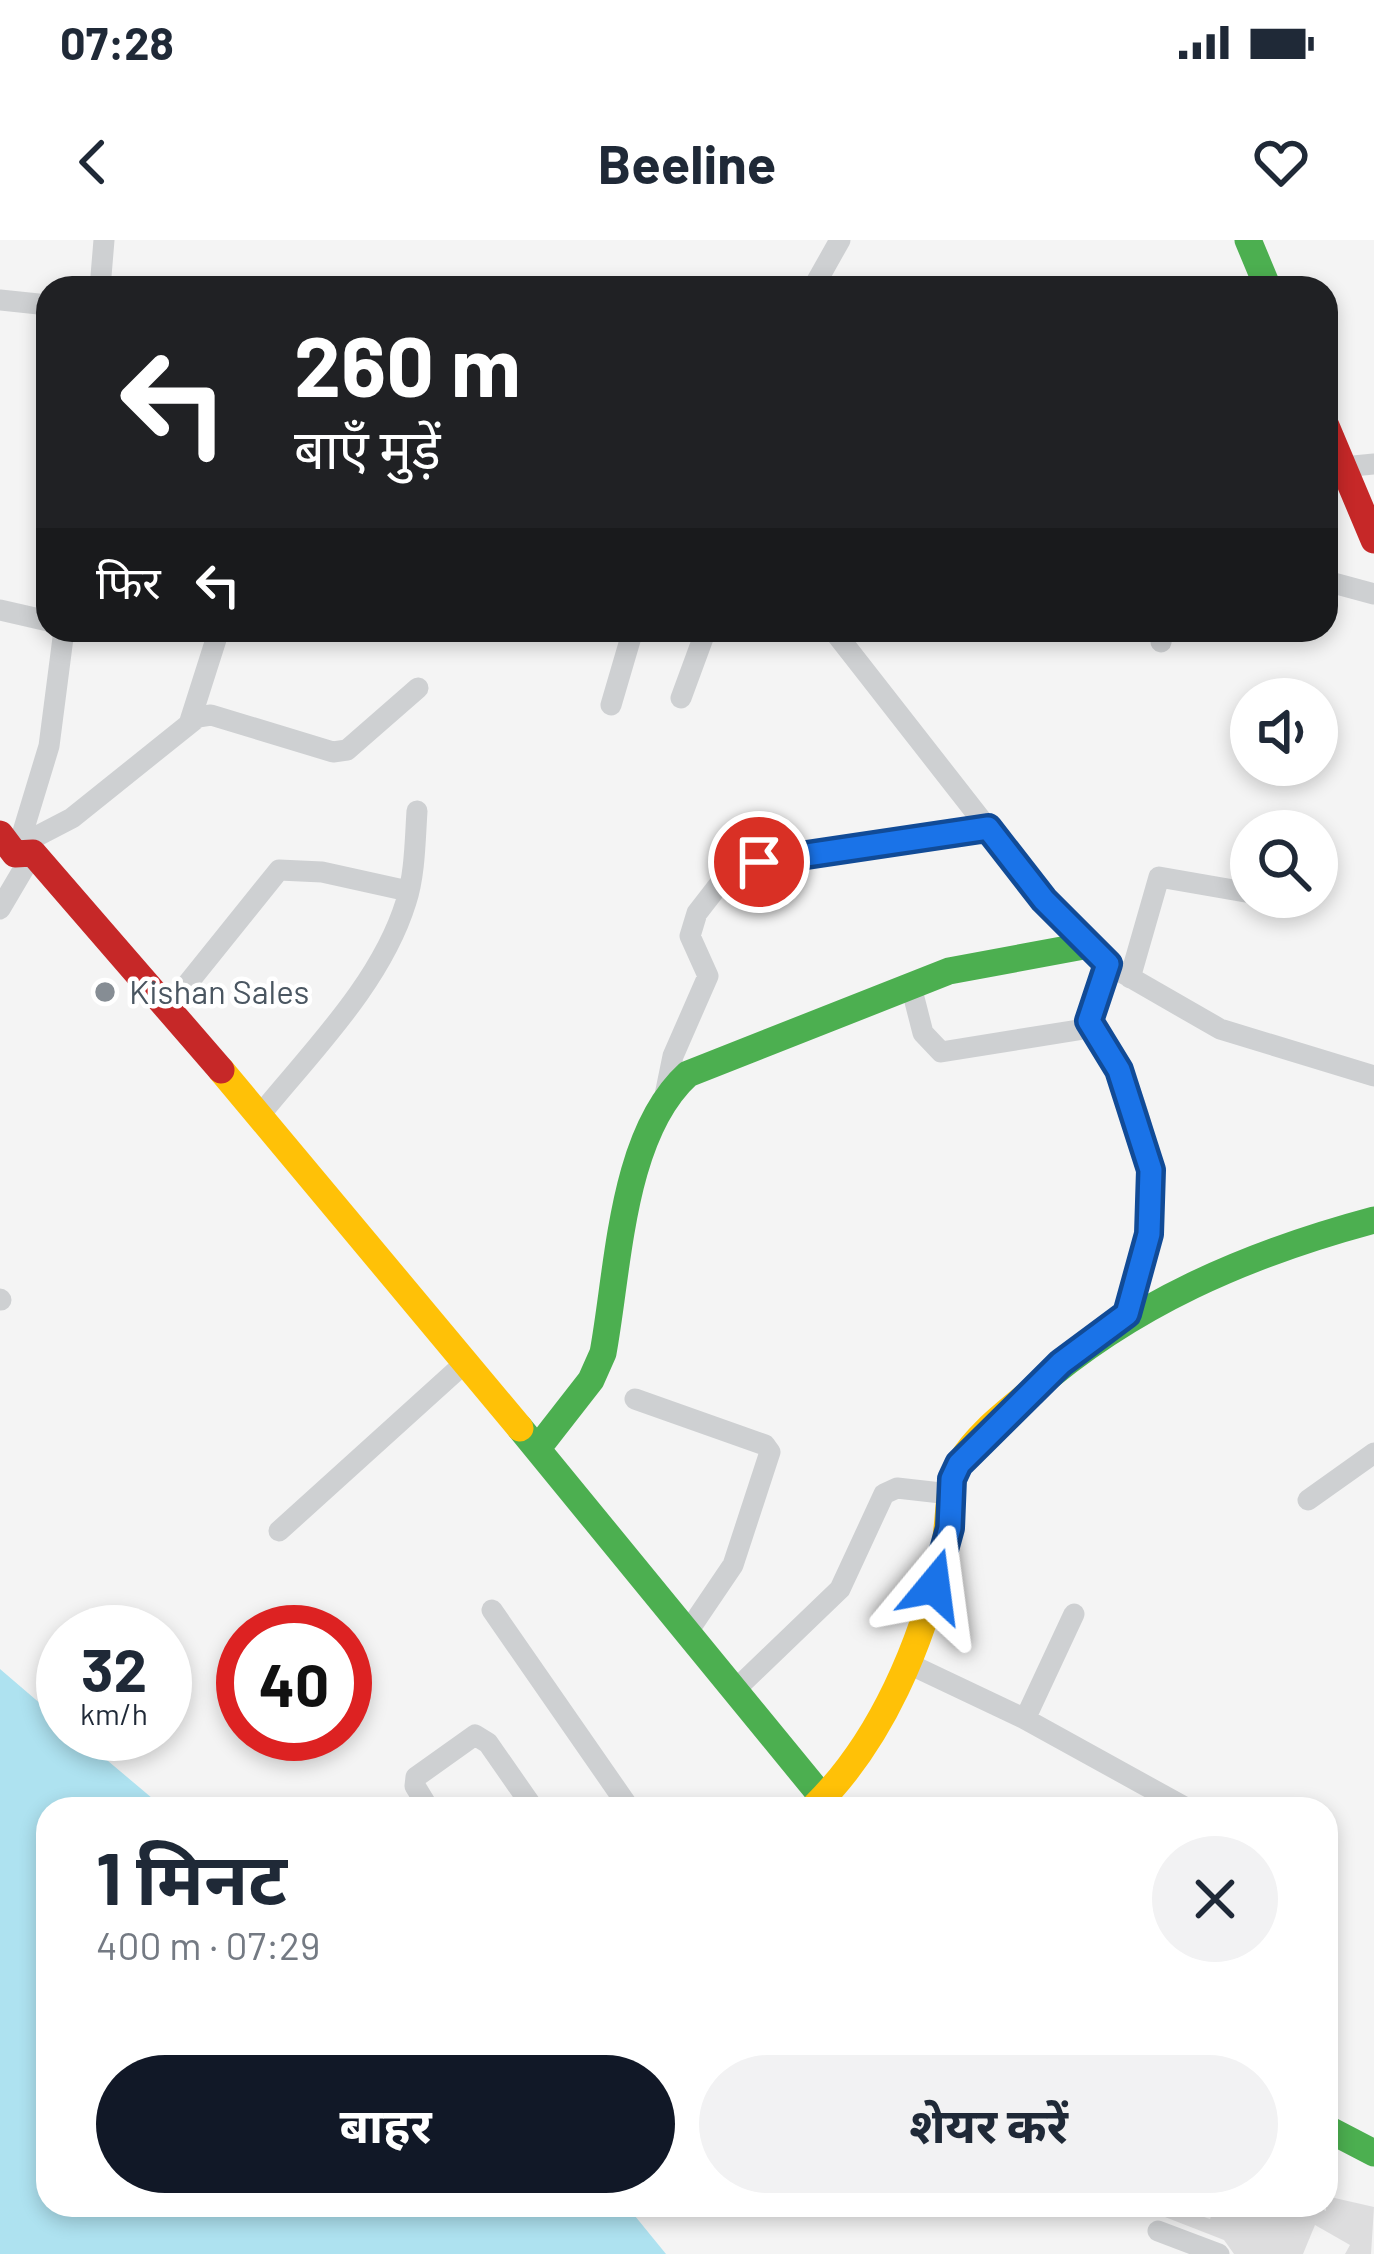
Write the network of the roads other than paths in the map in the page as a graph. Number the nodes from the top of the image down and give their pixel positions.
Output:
1 (104, 240) edge
2 (840, 240) edge
3 (1248, 240) edge
4 (101, 276) edge
5 (820, 276) edge
6 (1263, 276) edge
7 (0, 300) edge
8 (36, 304) edge
9 (1338, 455) edge
10 (1374, 464) edge
11 (1343, 467) junction
12 (1374, 540) edge
13 (1338, 584) edge
14 (1374, 594) edge
15 (0, 610) edge
16 (36, 618) edge
17 (62, 642) edge
18 (214, 642) edge
19 (629, 642) edge
20 (702, 642) edge
21 (842, 642) edge
22 (418, 688) dead end
23 (681, 698) dead end
24 (611, 705) dead end
25 (190, 721) junction
26 (418, 811) dead end
27 (988, 828) junction
28 (17, 846) edge
29 (1230, 889) edge
30 (408, 891) junction
31 (0, 909) edge
32 (1098, 955) junction
33 (1130, 978) junction
34 (911, 986) junction
35 (168, 1008) junction
36 (1089, 1021) junction
37 (1374, 1076) edge
38 (665, 1095) junction
39 (260, 1114) junction
40 (1374, 1220) edge
41 (1127, 1314) junction
42 (467, 1361) junction
43 (634, 1399) dead end
44 (538, 1448) junction
45 (1374, 1453) edge
46 (950, 1494) junction
47 (1308, 1500) dead end
48 (279, 1532) dead end
49 (492, 1610) dead end
50 (1074, 1614) dead end
51 (688, 1630) junction
52 (908, 1663) junction
53 (736, 1688) junction
54 (1025, 1719) junction
55 (422, 1797) edge
56 (519, 1797) edge
57 (622, 1797) edge
58 (815, 1797) edge
59 (827, 1797) edge
60 (1166, 1797) edge
61 (1338, 2134) edge
62 (1374, 2153) edge
63 (1158, 2231) dead end
64 (1219, 2254) edge

1 - 4 street
2 - 5 street
3 - 6 street
7 - 8 street
9 - 11 street
10 - 11 street
11 - 12 street
13 - 14 street
15 - 16 street
17 - 28 street
18 - 25 street
19 - 24 street
20 - 23 street
21 - 27 street
22 - 25 street
25 - 28 street
26 - 30 street
27 - 32 street
27 - 38 street
28 - 31 street
28 - 35 street
29 - 33 street
30 - 35 street
30 - 39 street
32 - 33 street
32 - 34 street
32 - 36 street
33 - 37 street
34 - 36 street
34 - 38 street
35 - 39 street
36 - 41 street
38 - 44 street
39 - 42 street
40 - 41 street
41 - 46 street
42 - 44 street
42 - 48 street
43 - 51 street
44 - 51 street
45 - 47 street
46 - 52 street
46 - 53 street
49 - 57 street
50 - 54 street
51 - 53 street
52 - 54 street
52 - 59 street
53 - 58 street
54 - 60 street
55 - 56 street
61 - 62 street
63 - 64 street

